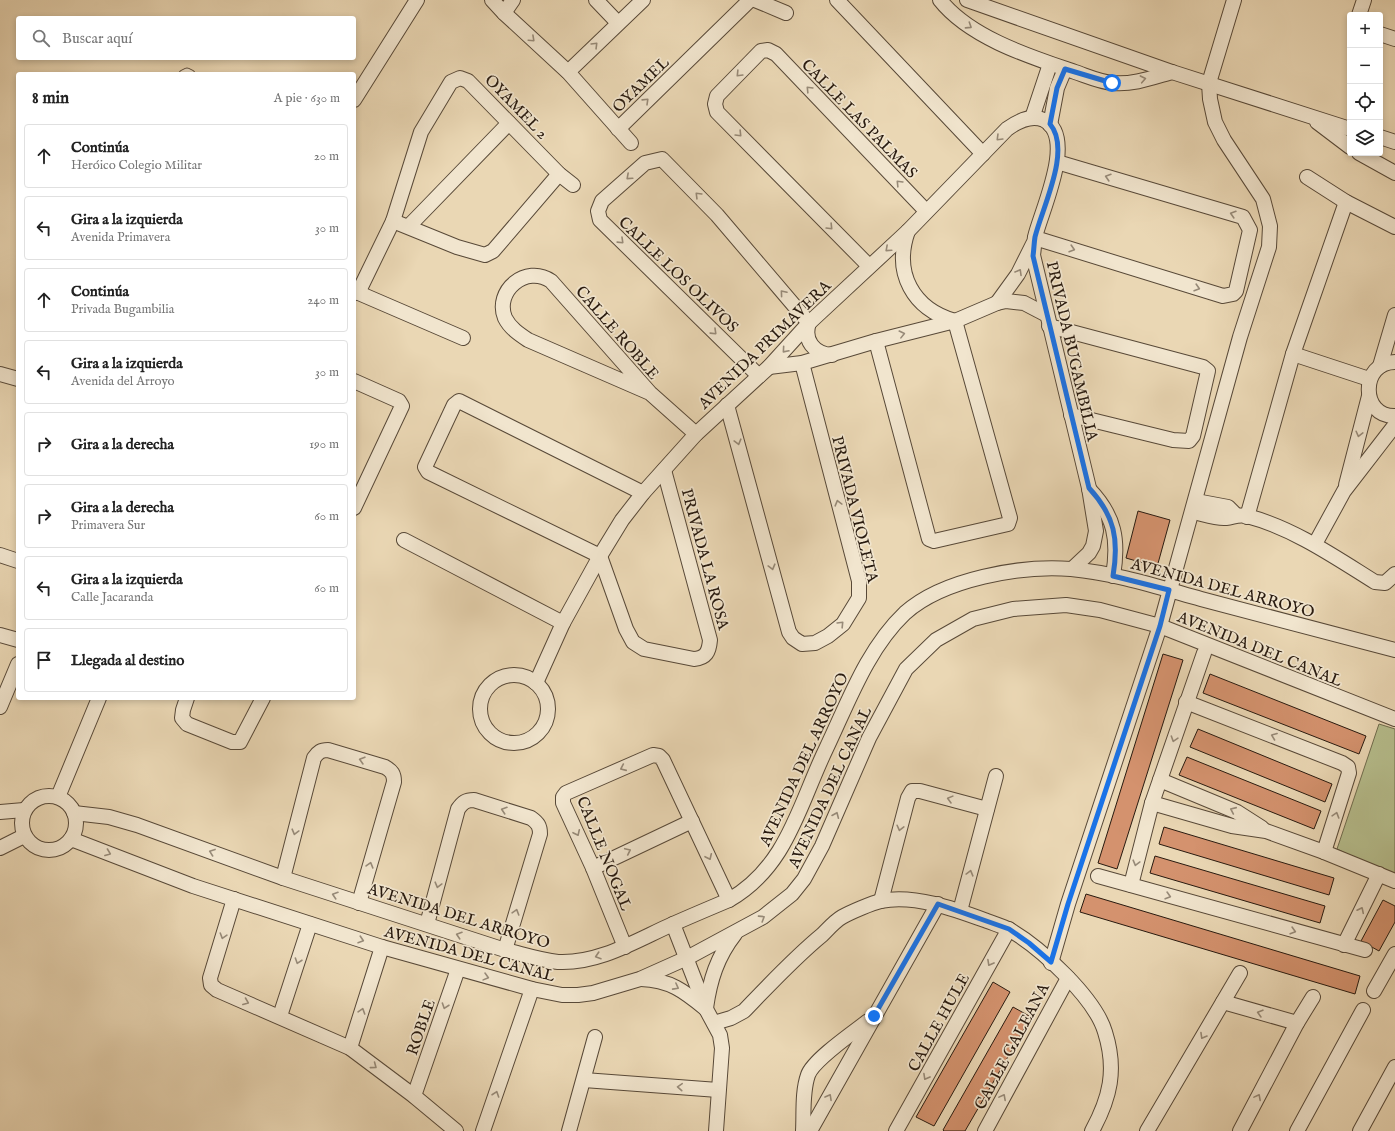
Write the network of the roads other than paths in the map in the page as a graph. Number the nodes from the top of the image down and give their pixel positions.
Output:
1 (417, 0) edge
2 (492, 0) edge
3 (513, 0) edge
4 (596, 0) edge
5 (643, 0) edge
6 (750, 0) edge
7 (755, 0) edge
8 (838, 0) edge
9 (940, 0) edge
10 (966, 0) edge
11 (1234, 0) edge
12 (1364, 0) edge
13 (1360, 12) edge
14 (504, 13) junction
15 (786, 13) dead end
16 (618, 22) junction
17 (1383, 35) edge
18 (1395, 39) edge
19 (1050, 64) junction
20 (1065, 69) junction
21 (568, 72) junction
22 (1172, 72) junction
23 (1209, 83) junction
24 (356, 97) edge
25 (1032, 118) junction
26 (1312, 118) junction
27 (509, 123) junction
28 (1050, 124) junction
29 (1347, 128) edge
30 (618, 129) junction
31 (1383, 138) edge
32 (631, 142) dead end
33 (1395, 142) edge
34 (1347, 145) edge
35 (983, 154) junction
36 (1364, 156) edge
37 (1057, 162) junction
38 (1395, 173) edge
39 (559, 174) junction
40 (1307, 177) dead end
41 (573, 185) dead end
42 (1346, 202) junction
43 (926, 211) junction
44 (393, 221) junction
45 (409, 226) junction
46 (1395, 227) edge
47 (908, 231) junction
48 (1035, 238) junction
49 (869, 266) junction
50 (356, 292) edge
51 (997, 303) junction
52 (1395, 315) edge
53 (955, 321) junction
54 (1048, 321) junction
55 (809, 322) junction
56 (464, 338) dead end
57 (876, 341) junction
58 (1293, 354) junction
59 (832, 355) junction
60 (1395, 362) edge
61 (802, 363) junction
62 (1380, 366) junction
63 (764, 372) junction
64 (0, 374) edge
65 (16, 378) edge
66 (1370, 379) junction
67 (356, 382) edge
68 (650, 393) junction
69 (1369, 396) junction
70 (727, 405) junction
71 (1071, 415) junction
72 (1395, 416) edge
73 (1395, 425) edge
74 (696, 434) junction
75 (664, 470) junction
76 (1089, 488) junction
77 (1344, 491) junction
78 (643, 493) junction
79 (356, 504) edge
80 (1194, 506) junction
81 (1242, 516) junction
82 (404, 540) dead end
83 (1315, 544) junction
84 (0, 556) edge
85 (600, 556) junction
86 (16, 560) edge
87 (1072, 569) junction
88 (1395, 574) edge
89 (1113, 576) junction
90 (1169, 590) junction
91 (563, 623) junction
92 (1160, 626) junction
93 (0, 635) edge
94 (16, 639) edge
95 (1395, 650) edge
96 (1204, 653) dead end
97 (16, 669) edge
98 (536, 683) junction
99 (98, 700) edge
100 (187, 700) edge
101 (262, 700) edge
102 (1186, 702) junction
103 (0, 707) edge
104 (1395, 719) edge
105 (996, 776) dead end
106 (1160, 780) junction
107 (58, 797) junction
108 (1152, 803) junction
109 (987, 809) junction
110 (24, 810) junction
111 (0, 812) edge
112 (74, 813) junction
113 (692, 821) junction
114 (1266, 831) junction
115 (24, 836) junction
116 (71, 839) junction
117 (0, 848) edge
118 (1324, 852) junction
119 (593, 868) junction
120 (1379, 874) junction
121 (1098, 876) dead end
122 (283, 878) junction
123 (1395, 881) edge
124 (1131, 885) junction
125 (234, 899) junction
126 (728, 900) junction
127 (881, 901) junction
128 (358, 903) junction
129 (938, 904) junction
130 (960, 911) junction
131 (310, 924) junction
132 (427, 924) junction
133 (673, 924) junction
134 (1009, 929) junction
135 (738, 932) junction
136 (1344, 945) junction
137 (382, 947) junction
138 (625, 947) junction
139 (505, 950) junction
140 (1365, 950) dead end
141 (1395, 954) edge
142 (687, 958) junction
143 (1051, 962) junction
144 (458, 969) junction
145 (1240, 973) dead end
146 (1068, 978) junction
147 (640, 979) junction
148 (532, 989) junction
149 (1374, 991) dead end
150 (1313, 997) dead end
151 (1223, 1002) junction
152 (706, 1009) junction
153 (1363, 1010) dead end
154 (280, 1016) junction
155 (874, 1016) junction
156 (714, 1023) junction
157 (1297, 1023) junction
158 (595, 1037) dead end
159 (350, 1048) junction
160 (1395, 1067) edge
161 (584, 1080) junction
162 (718, 1090) junction
163 (414, 1096) junction
164 (456, 1131) edge
165 (483, 1131) edge
166 (569, 1131) edge
167 (716, 1131) edge
168 (803, 1131) edge
169 (810, 1131) edge
170 (896, 1131) edge
171 (985, 1131) edge
172 (1092, 1131) edge
173 (1147, 1131) edge
174 (1240, 1131) edge
175 (1297, 1131) edge
176 (1360, 1131) edge

1 - 24 street
2 - 14 street, OYAMEL
3 - 14 street
4 - 16 street
5 - 16 street
30 -> 6 street, OYAMEL
7 - 15 street
8 - 35 street
9 -> 19 street
10 - 22 street
11 - 23 street
12 - 13 street
14 -> 21 street, OYAMEL
21 -> 16 street
17 - 18 street
19 - 20 street
19 - 25 street
20 -> 22 street
20 - 28 street
21 - 30 street, OYAMEL
22 - 23 street
23 - 26 street
23 - 80 street
25 - 28 street
25 -> 35 street, AVENIDA PRIMAVERA
26 - 29 street
26 - 34 street
27 - 39 street, OYAMEL 2
27 - 44 street, OYAMEL 2
27 - 45 street
28 - 37 street, PRIVADA BUGAMBILIA
30 - 32 street
31 - 33 street
35 - 43 street, AVENIDA PRIMAVERA
36 - 38 street
37 - 48 street, PRIVADA BUGAMBILIA
48 -> 37 street
39 - 41 street, OYAMEL 2
39 - 45 street
40 - 42 street
42 - 46 street
42 - 58 street
43 - 47 street, AVENIDA PRIMAVERA
43 -> 49 street, CALLE LAS PALMAS
44 - 45 street
44 - 50 street, OYAMEL 2
47 -> 49 street, AVENIDA PRIMAVERA
47 - 53 street
51 -> 48 street
48 - 54 street, PRIVADA BUGAMBILIA
49 - 55 street, AVENIDA PRIMAVERA
50 - 56 street
51 - 53 street
51 - 54 street
52 - 62 street
57 -> 53 street
53 - 57 street
54 - 71 street, PRIVADA BUGAMBILIA
54 - 71 street
55 - 59 street
55 -> 63 street, AVENIDA PRIMAVERA
55 -> 63 street, CALLE LOS OLIVOS
57 - 59 street
58 - 66 street
58 - 81 street
59 - 61 street
60 - 62 street
61 - 63 street
70 -> 61 street, PRIVADA VIOLETA
62 - 66 street
63 - 70 street, AVENIDA PRIMAVERA
64 - 65 street
66 - 69 street
67 - 79 street
68 - 68 street, CALLE ROBLE
68 - 74 street, CALLE ROBLE
69 - 72 street
69 -> 77 street
70 - 74 street, AVENIDA PRIMAVERA
71 - 76 street, PRIVADA BUGAMBILIA
73 - 77 street
74 - 75 street, AVENIDA PRIMAVERA
75 - 78 street, AVENIDA PRIMAVERA
75 - 85 street, PRIVADA LA ROSA
76 - 87 street, PRIVADA BUGAMBILIA
76 - 89 street, PRIVADA BUGAMBILIA
77 - 83 street
78 - 85 street, AVENIDA PRIMAVERA
78 - 85 street
80 - 81 street
80 - 90 street
81 - 83 street
82 - 91 street
83 - 88 street
84 - 86 street
85 - 91 street, AVENIDA PRIMAVERA
87 - 89 street, AVENIDA DEL ARROYO
87 - 126 street, AVENIDA DEL ARROYO
89 - 90 street, AVENIDA DEL ARROYO
90 - 92 street
90 - 95 street, AVENIDA DEL ARROYO
91 - 98 street, AVENIDA PRIMAVERA
92 - 104 street, AVENIDA DEL CANAL
135 -> 92 street, AVENIDA DEL CANAL
92 - 143 street
93 - 94 street
96 - 102 street
97 - 103 street
98 - 98 street
99 - 107 street
100 - 101 street
102 -> 106 street
118 -> 102 street
105 - 109 street
106 - 108 street
114 -> 106 street
107 - 110 street
107 - 112 street
108 - 114 street
108 -> 124 street
109 -> 127 street
130 -> 109 street
110 - 111 street
110 - 115 street
112 - 116 street
122 -> 112 street, AVENIDA DEL ARROYO
119 -> 113 street
113 -> 119 street, CALLE NOGAL
113 -> 126 street, CALLE NOGAL
114 - 118 street
115 - 116 street
115 - 117 street
116 -> 125 street, AVENIDA DEL CANAL
118 - 120 street
119 - 138 street, CALLE NOGAL
120 - 123 street
136 -> 120 street
121 - 124 street
128 -> 122 street, AVENIDA DEL ARROYO
128 -> 122 street
124 -> 136 street
125 - 131 street, AVENIDA DEL CANAL
125 -> 154 street
126 - 133 street, AVENIDA DEL ARROYO
127 - 129 street
127 - 156 street
128 - 132 street, AVENIDA DEL ARROYO
129 - 130 street
129 - 155 street
130 - 134 street
131 -> 137 street, AVENIDA DEL CANAL
131 -> 154 street
139 -> 132 street, AVENIDA DEL ARROYO
139 -> 132 street
133 - 138 street, AVENIDA DEL ARROYO
133 - 142 street
134 - 143 street
134 -> 170 street, CALLE HULE
135 - 142 street, AVENIDA DEL CANAL
135 - 152 street
136 - 140 street
137 - 144 street, AVENIDA DEL CANAL
159 -> 137 street
138 -> 139 street, AVENIDA DEL ARROYO
141 - 149 street
142 - 147 street, AVENIDA DEL CANAL
142 - 152 street
143 - 146 street
144 -> 148 street, AVENIDA DEL CANAL
144 -> 163 street, ROBLE
145 - 151 street
171 -> 146 street, CALLE GALEANA
146 - 172 street
147 - 148 street, AVENIDA DEL CANAL
147 -> 152 street
165 -> 148 street
150 - 157 street
157 -> 151 street
151 -> 173 street
152 - 156 street
153 - 175 street
154 - 159 street
155 - 168 street
169 -> 155 street
156 - 162 street
174 -> 157 street
158 - 161 street
159 -> 163 street
160 - 176 street
162 -> 161 street
161 - 166 street
162 - 167 street
163 - 164 street

